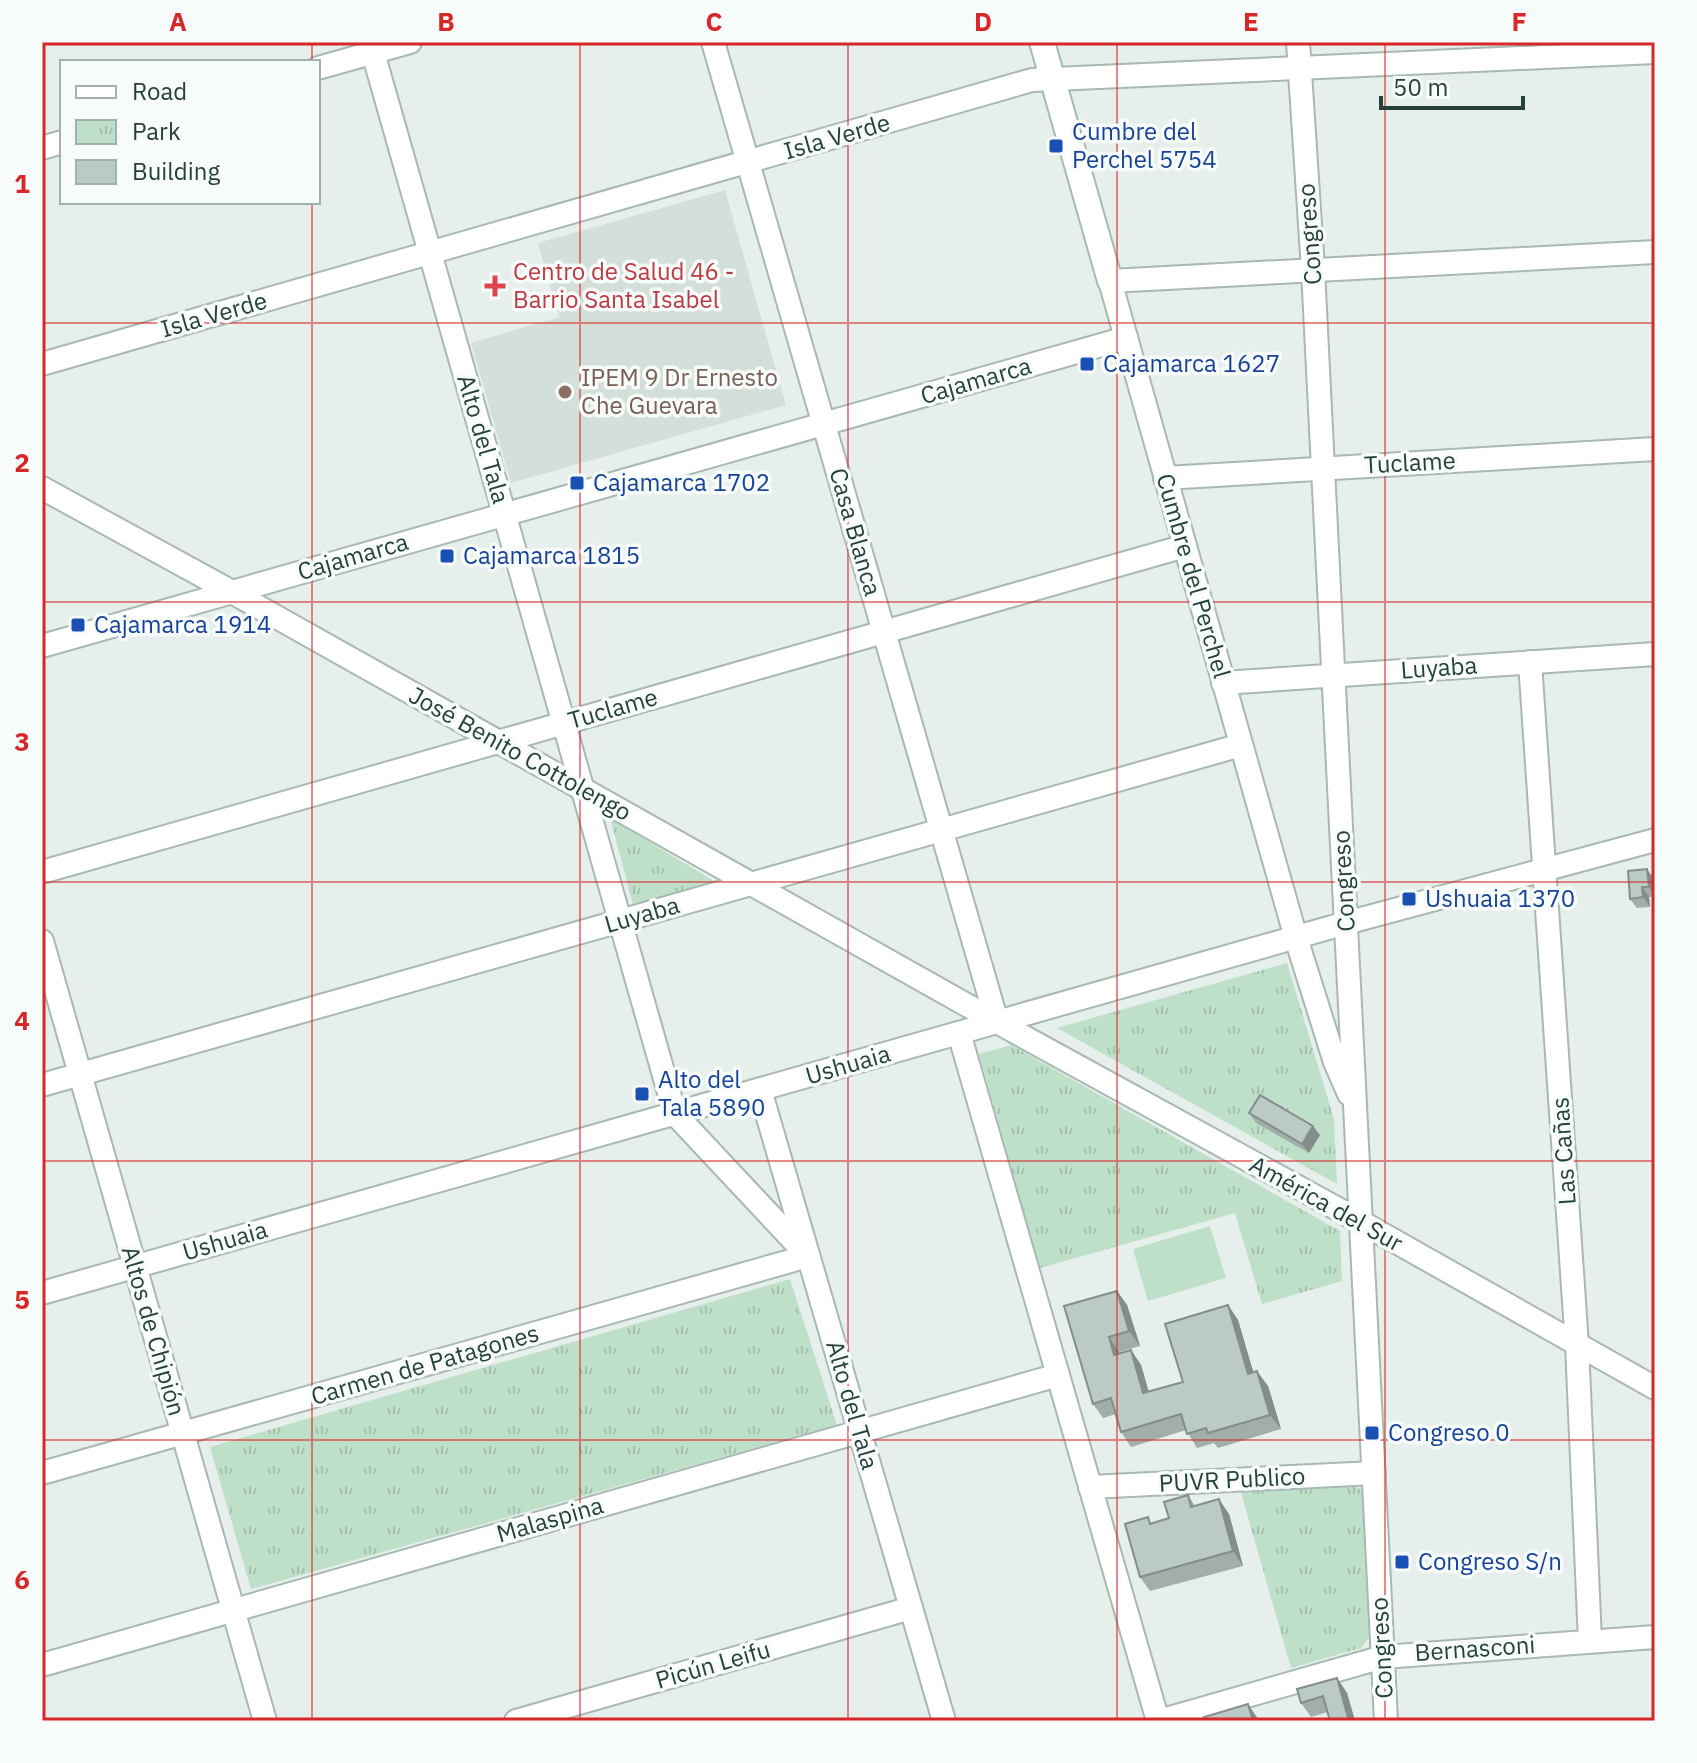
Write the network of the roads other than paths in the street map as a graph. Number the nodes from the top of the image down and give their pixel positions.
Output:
1 (410, 42) edge
2 (713, 42) edge
3 (1042, 42) edge
4 (1298, 42) edge
5 (372, 47) edge
6 (1655, 52) edge
7 (320, 67) edge
8 (1299, 68) junction
9 (1053, 79) junction
10 (748, 162) junction
11 (1655, 252) edge
12 (430, 253) junction
13 (1313, 270) junction
14 (1110, 281) junction
15 (1126, 338) junction
16 (42, 364) edge
17 (824, 424) junction
18 (1655, 449) edge
19 (1323, 468) junction
20 (1165, 478) junction
21 (42, 488) edge
22 (505, 515) junction
23 (1185, 546) junction
24 (232, 592) junction
25 (884, 632) junction
26 (42, 646) edge
27 (1655, 654) edge
28 (1530, 662) junction
29 (1334, 675) junction
30 (1223, 683) junction
31 (564, 723) junction
32 (499, 742) junction
33 (1241, 745) junction
34 (583, 789) junction
35 (941, 830) junction
36 (1655, 840) edge
37 (1544, 870) junction
38 (42, 872) edge
39 (752, 885) junction
40 (620, 921) junction
41 (1346, 923) junction
42 (1296, 938) junction
43 (42, 941) edge
44 (997, 1022) junction
45 (959, 1033) junction
46 (80, 1074) junction
47 (42, 1085) edge
48 (760, 1090) junction
49 (1355, 1106) junction
50 (675, 1114) junction
51 (1361, 1224) junction
52 (808, 1256) junction
53 (134, 1267) junction
54 (42, 1293) edge
55 (1577, 1345) junction
56 (1058, 1375) junction
57 (1655, 1388) edge
58 (860, 1432) junction
59 (182, 1434) junction
60 (42, 1473) edge
61 (1374, 1473) junction
62 (1090, 1487) junction
63 (911, 1608) junction
64 (233, 1611) junction
65 (1655, 1637) edge
66 (1590, 1641) junction
67 (1383, 1657) junction
68 (42, 1665) edge
69 (265, 1721) edge
70 (516, 1721) edge
71 (944, 1721) edge
72 (1158, 1721) edge
73 (1386, 1721) edge

1 - 5 street
2 - 10 street, Casa Blanca
3 - 9 main road, Cumbre del Perchel
4 - 8 street, Congreso
5 - 7 street
5 - 12 street, Alto del Tala
6 - 8 street, Isla Verde
8 - 9 street, Isla Verde
8 - 13 street, Congreso
9 - 10 street, Isla Verde
9 - 14 main road, Cumbre del Perchel
10 - 12 street, Isla Verde
10 - 17 street, Casa Blanca
11 - 13 street
12 - 16 street, Isla Verde
12 - 22 street, Alto del Tala
13 - 14 street
13 - 19 street, Congreso
14 - 15 street, Cumbre del Perchel
15 - 17 street, Cajamarca
15 - 20 street, Cumbre del Perchel
17 - 22 street, Cajamarca
17 - 25 street, Casa Blanca
18 - 19 street, Tuclame
19 - 20 street, Tuclame
19 - 29 street, Congreso
20 - 23 street, Cumbre del Perchel
21 - 24 street, José Benito Cottolengo
22 - 24 street, Cajamarca
22 - 31 street, Alto del Tala
23 - 25 street, Tuclame
23 - 30 street, Cumbre del Perchel
24 - 26 street, Cajamarca
24 - 32 street, José Benito Cottolengo
25 - 31 street, Tuclame
25 - 35 street, Casa Blanca
27 - 28 street, Luyaba
28 - 29 street, Luyaba
28 - 37 street, Las Cañas
29 - 30 street, Luyaba
29 - 41 street, Congreso
30 - 33 street, Cumbre del Perchel
31 - 32 street, Tuclame
31 - 34 street, Alto del Tala
32 - 34 street, José Benito Cottolengo
32 - 38 street, Tuclame
33 - 35 street, Luyaba
33 - 42 street, Cumbre del Perchel
34 - 39 street, José Benito Cottolengo
34 - 40 street, Alto del Tala
35 - 39 street, Luyaba
35 - 44 street, Casa Blanca
36 - 37 street, Ushuaia
37 - 41 street, Ushuaia
37 - 55 street, Las Cañas
39 - 40 street, Luyaba
39 - 44 street, José Benito Cottolengo
40 - 46 street, Luyaba
40 - 50 street, Alto del Tala
41 - 42 street, Ushuaia
41 - 49 street, Congreso
42 - 44 street, Ushuaia
42 - 49 street, Cumbre del Perchel
43 - 46 street, Altos de Chipión
44 - 45 street, Ushuaia
44 - 51 street, América del Sur
45 - 48 street, Ushuaia
45 - 56 street
46 - 47 street, Luyaba
46 - 53 street, Altos de Chipión
48 - 50 street, Ushuaia
48 - 52 street, Alto del Tala
49 - 51 street, Congreso
50 - 52 street
50 - 53 street, Ushuaia
51 - 55 street, América del Sur
51 - 61 street, Congreso
52 - 58 street, Alto del Tala
52 - 59 street, Carmen de Patagones
53 - 54 street, Ushuaia
53 - 59 street, Altos de Chipión
55 - 57 street, América del Sur
55 - 66 street, Las Cañas
56 - 58 street, Malaspina
56 - 62 street
58 - 63 street, Alto del Tala
58 - 64 street, Malaspina
59 - 60 street, Carmen de Patagones
59 - 64 street, Altos de Chipión
61 - 62 street, PUVR Publico
61 - 67 street, Congreso
62 - 72 street
63 - 70 street, Picún Leifu
63 - 71 street, Alto del Tala
64 - 68 street, Malaspina
64 - 69 street, Altos de Chipión
65 - 66 street, Bernasconi
66 - 67 street, Bernasconi
67 - 72 street, Bernasconi
67 - 73 street, Congreso

